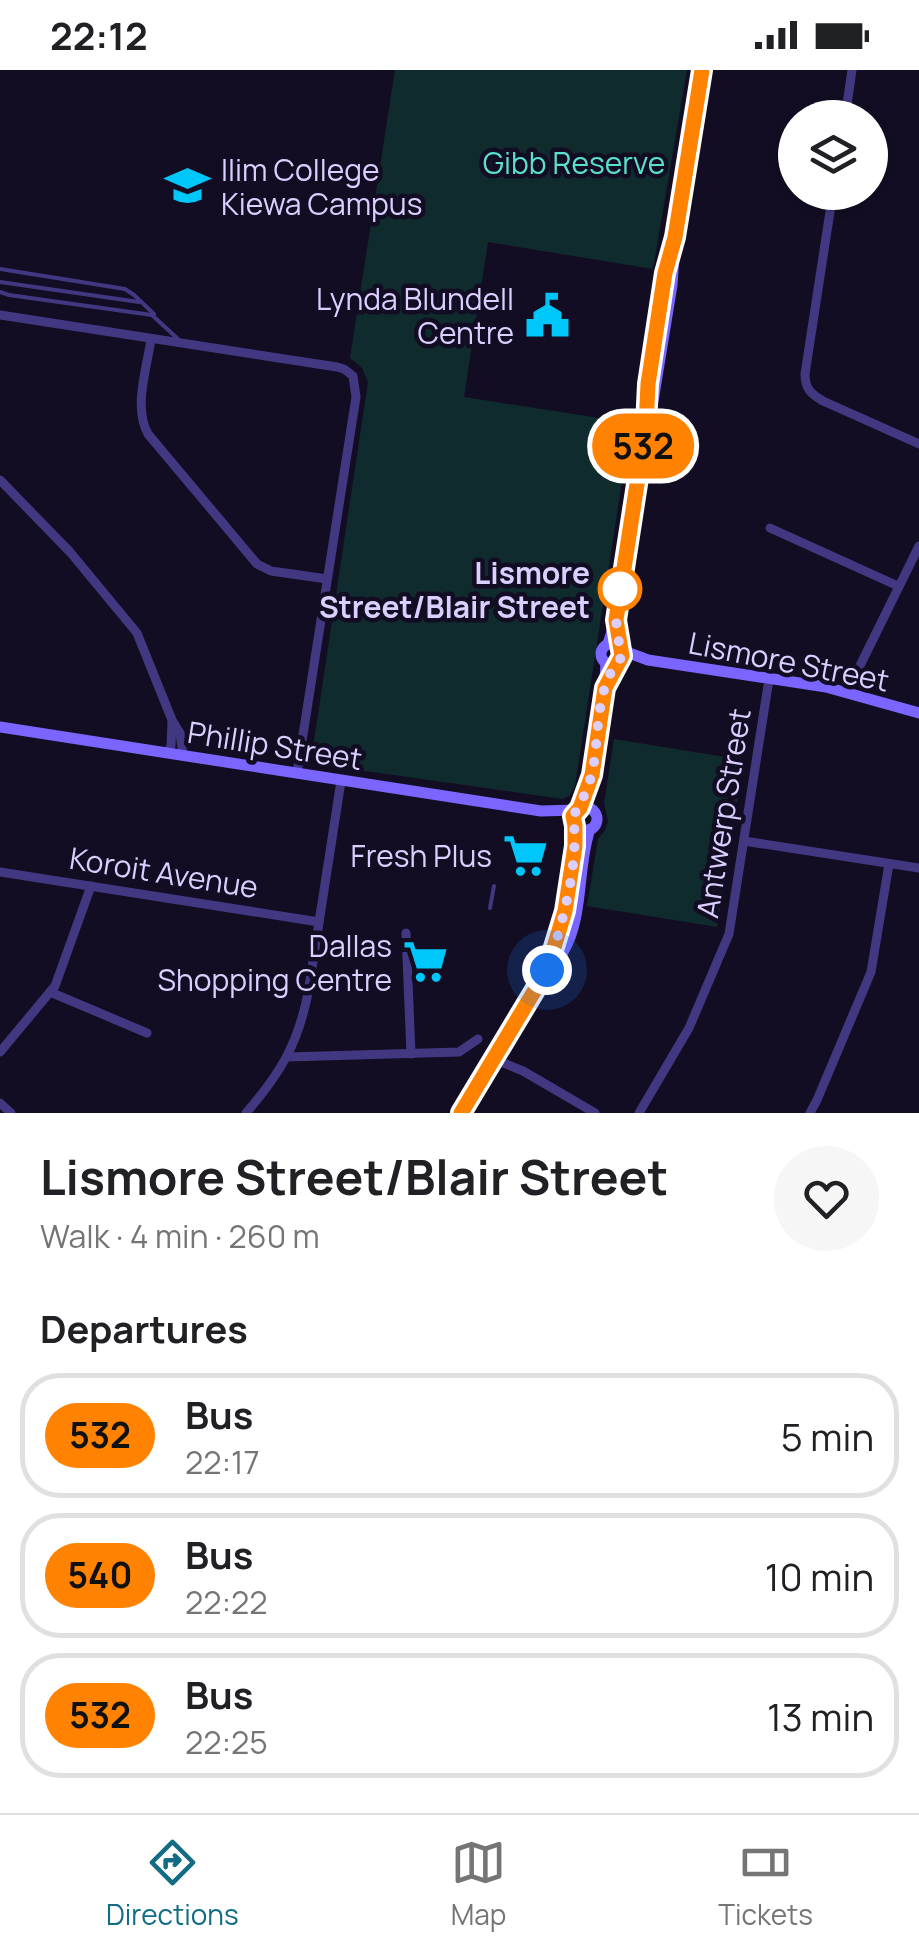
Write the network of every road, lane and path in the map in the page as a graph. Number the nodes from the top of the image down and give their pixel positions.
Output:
1 (702, 70) edge
2 (852, 70) edge
3 (848, 100) edge
4 (830, 210) edge
5 (0, 270) edge
6 (0, 282) edge
7 (0, 292) edge
8 (143, 303) junction
9 (0, 315) edge
10 (158, 318) junction
11 (151, 339) junction
12 (182, 344) junction
13 (809, 393) junction
14 (800, 402) dead end
15 (919, 444) edge
16 (0, 480) edge
17 (770, 528) dead end
18 (919, 546) edge
19 (327, 579) junction
20 (898, 586) junction
21 (615, 655) junction
22 (769, 679) junction
23 (847, 692) junction
24 (919, 713) edge
25 (172, 720) junction
26 (0, 727) edge
27 (167, 753) junction
28 (183, 756) junction
29 (297, 774) junction
30 (341, 781) junction
31 (580, 815) junction
32 (590, 829) junction
33 (744, 841) junction
34 (888, 864) junction
35 (919, 868) edge
36 (0, 872) edge
37 (91, 886) junction
38 (494, 886) dead end
39 (490, 908) dead end
40 (320, 922) junction
41 (406, 933) dead end
42 (547, 970) junction
43 (50, 992) junction
44 (147, 1033) dead end
45 (478, 1039) dead end
46 (0, 1052) edge
47 (411, 1054) junction
48 (497, 1054) junction
49 (288, 1057) junction
50 (0, 1103) edge
51 (11, 1113) edge
52 (246, 1113) edge
53 (462, 1113) edge
54 (595, 1113) edge
55 (639, 1113) edge
56 (810, 1113) edge

1 - 21 street
2 - 3 street
4 - 13 street
5 - 8 lane
6 - 8 lane
7 - 10 lane
8 - 10 lane
9 - 11 street
10 - 12 lane
11 - 12 street
11 - 19 street
12 - 19 street
13 - 14 street
13 - 15 street
16 - 25 street
17 - 20 street
18 - 20 street
19 - 29 street
20 - 23 street
21 - 22 street, Lismore Street
21 - 31 street
22 - 23 street, Lismore Street
22 - 33 street, Antwerp Street
23 - 24 street, Lismore Street
25 - 27 street
25 - 28 street
26 - 27 street, Phillip Street
27 - 28 street, Phillip Street
28 - 29 street, Phillip Street
29 - 30 street, Phillip Street
30 - 31 street, Phillip Street
30 - 40 street
31 - 32 street, Phillip Street
31 - 32 street
31 - 42 street
32 - 42 street
33 - 34 street
33 - 55 street, Antwerp Street
34 - 35 street
34 - 56 street
36 - 37 street, Koroit Avenue
37 - 40 street, Koroit Avenue
37 - 43 street
38 - 39 lane
40 - 49 street
41 - 47 street
42 - 48 street
43 - 44 street
43 - 46 street
45 - 47 street
47 - 49 street
48 - 53 street
48 - 54 street
49 - 52 street
50 - 51 street

